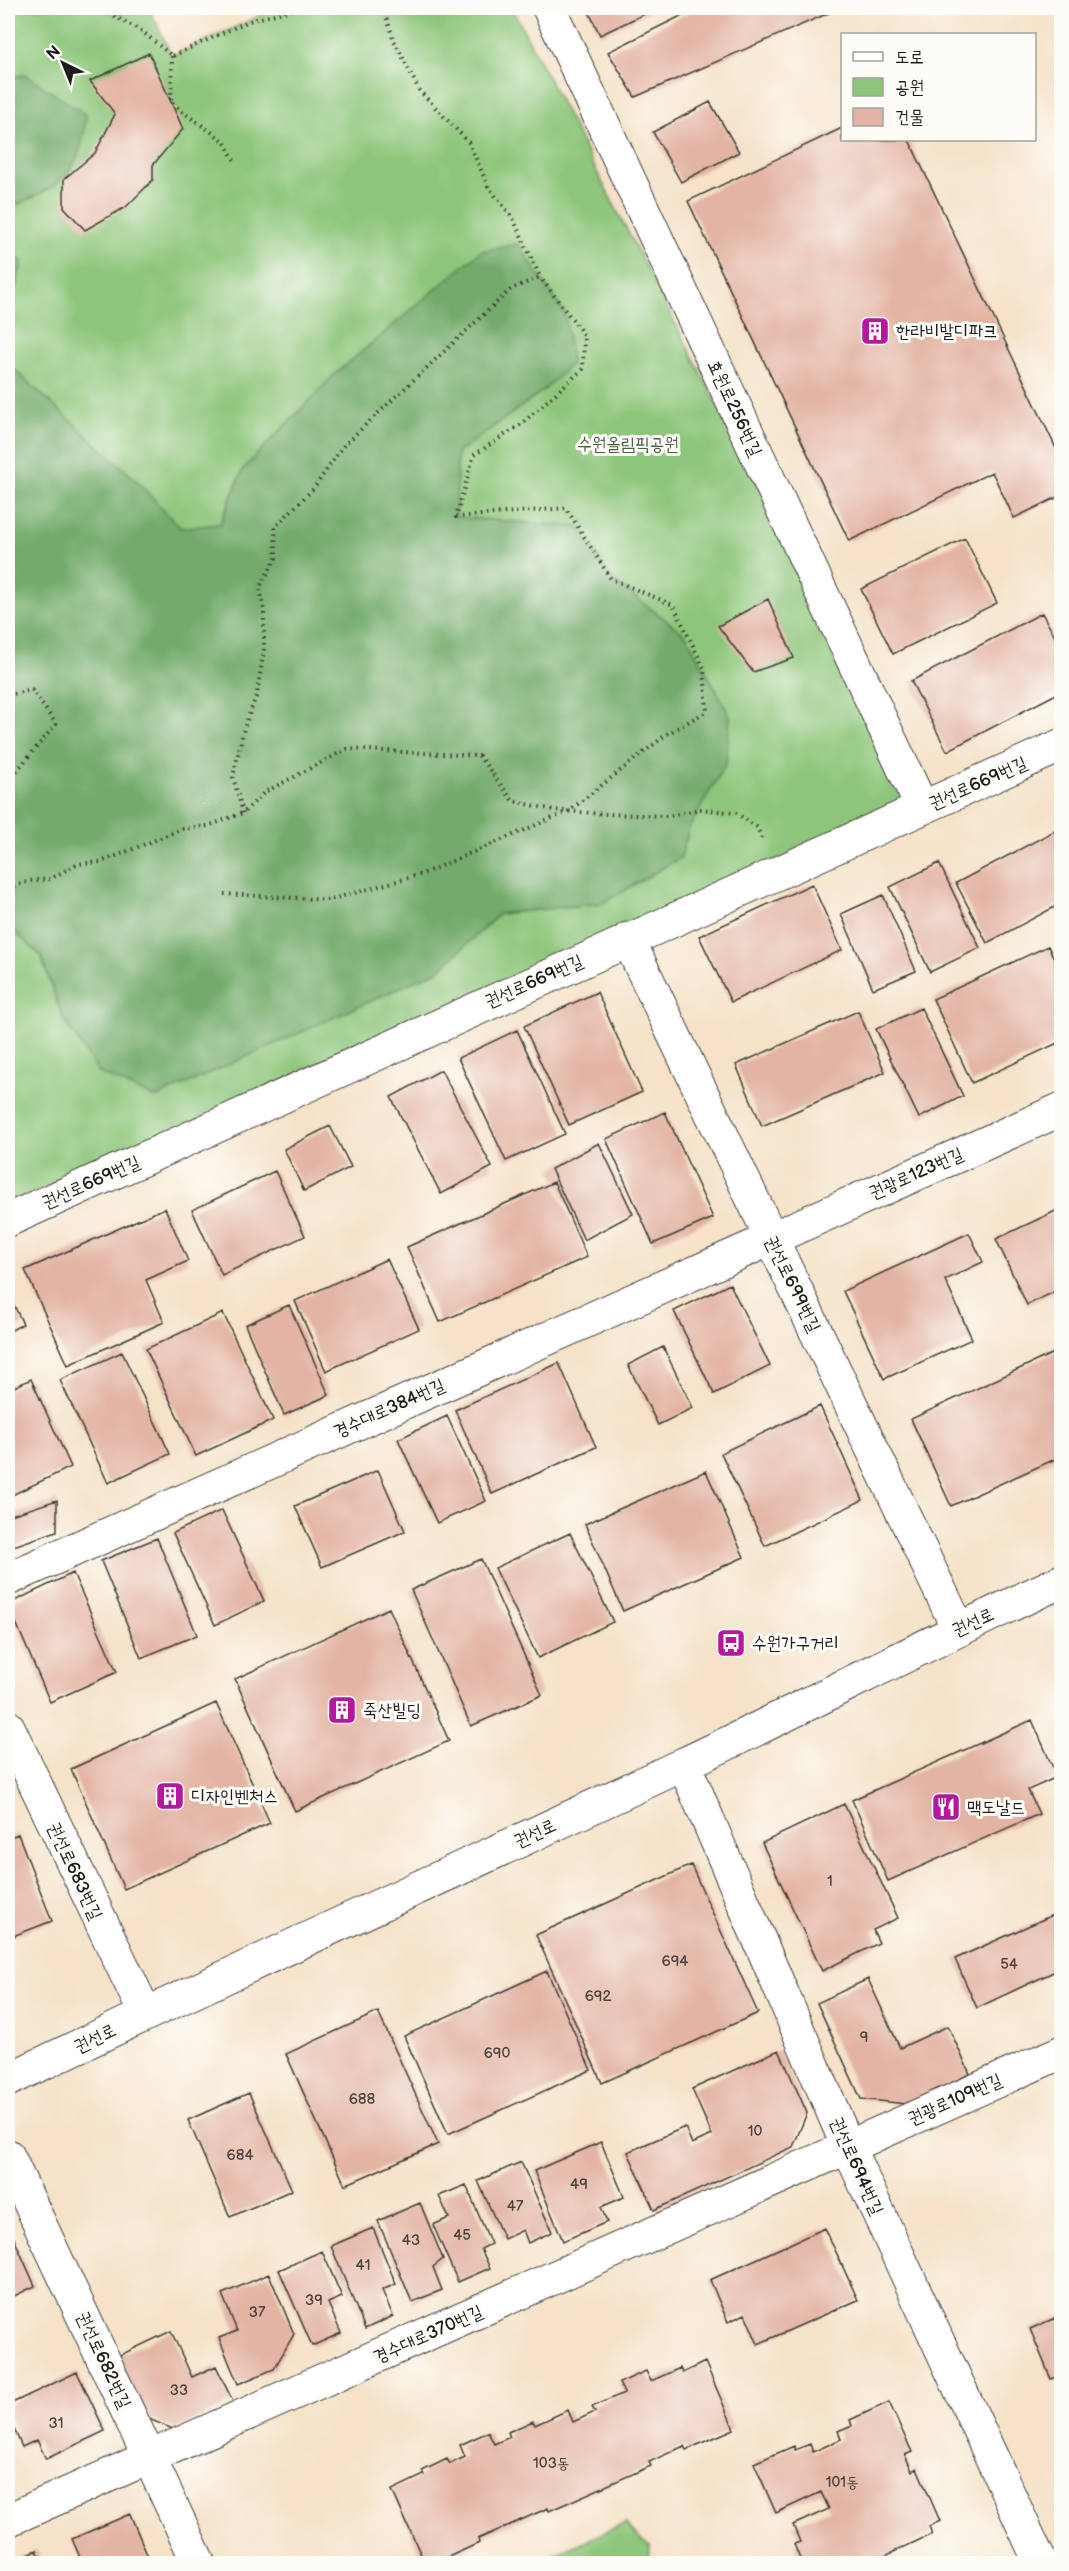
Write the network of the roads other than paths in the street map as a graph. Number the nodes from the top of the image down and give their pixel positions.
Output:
1 (549, 8) edge
2 (1062, 745) edge
3 (922, 808) junction
4 (628, 939) junction
5 (1062, 1109) edge
6 (8, 1220) edge
7 (770, 1237) junction
8 (8, 1579) edge
9 (1062, 1581) edge
10 (958, 1629) junction
11 (8, 1727) edge
12 (684, 1764) junction
13 (145, 2013) junction
14 (1062, 2052) edge
15 (8, 2080) edge
16 (848, 2147) junction
17 (8, 2156) edge
18 (150, 2457) junction
19 (8, 2520) edge
20 (199, 2564) edge
21 (1041, 2564) edge

1 - 3 street, 효원로256번길
2 - 3 street, 권선로669번길
3 - 4 street, 권선로669번길
4 - 6 street, 권선로669번길
4 - 7 street, 권선로699번길
5 - 7 street, 권광로123번길
7 - 8 street, 경수대로384번길
7 - 10 street, 권선로699번길
9 - 10 street, 권선로
10 - 12 street, 권선로
11 - 13 street, 권선로683번길
12 - 13 street, 권선로
12 - 16 street, 권선로694번길
13 - 15 street, 권선로
14 - 16 street, 권광로109번길
16 - 18 street, 경수대로370번길
16 - 21 street, 권선로694번길
17 - 18 street, 권선로682번길
18 - 19 street, 경수대로370번길
18 - 20 street, 권선로682번길

